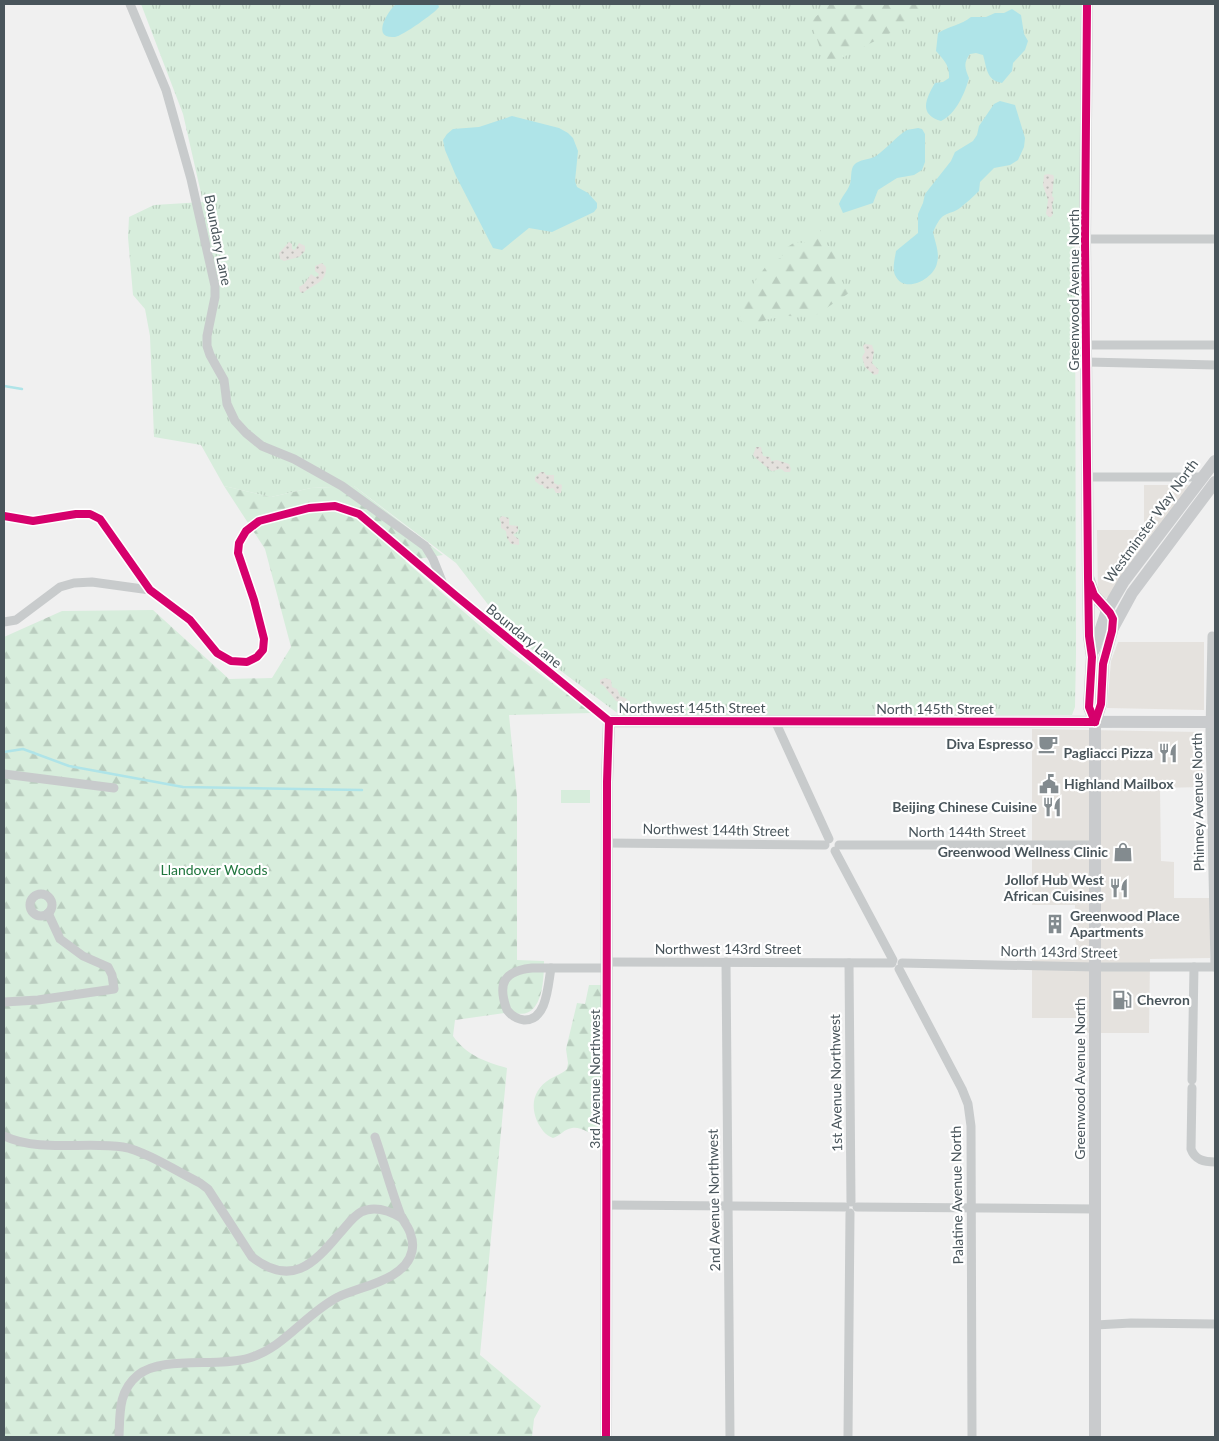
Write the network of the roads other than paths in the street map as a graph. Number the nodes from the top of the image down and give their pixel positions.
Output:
1 (130, 4) edge
2 (1087, 4) edge
3 (1085, 239) junction
4 (1215, 239) edge
5 (1087, 345) junction
6 (1122, 345) junction
7 (1215, 345) edge
8 (1087, 362) junction
9 (1122, 362) junction
10 (1215, 364) edge
11 (1215, 460) edge
12 (1087, 477) junction
13 (1202, 477) junction
14 (1215, 482) edge
15 (4, 516) edge
16 (1088, 577) junction
17 (444, 586) junction
18 (150, 590) junction
19 (1107, 610) junction
20 (4, 622) edge
21 (1112, 631) junction
22 (1212, 636) dead end
23 (1092, 657) junction
24 (609, 721) junction
25 (775, 721) junction
26 (1095, 722) junction
27 (1213, 722) edge
28 (4, 774) edge
29 (114, 788) dead end
30 (827, 842) junction
31 (607, 843) junction
32 (1094, 846) junction
33 (837, 848) junction
34 (48, 913) dead end
35 (726, 962) junction
36 (849, 963) junction
37 (897, 964) junction
38 (608, 965) junction
39 (1095, 967) junction
40 (1194, 967) junction
41 (1215, 967) edge
42 (551, 968) junction
43 (4, 1002) edge
44 (4, 1136) edge
45 (375, 1137) dead end
46 (1215, 1162) edge
47 (606, 1205) junction
48 (728, 1206) junction
49 (851, 1207) junction
50 (972, 1208) junction
51 (1096, 1209) junction
52 (402, 1218) junction
53 (1215, 1324) edge
54 (1096, 1325) junction
55 (119, 1437) edge
56 (606, 1437) edge
57 (730, 1437) edge
58 (848, 1437) edge
59 (972, 1437) edge
60 (1095, 1437) edge

1 - 17 street, Boundary Lane
2 - 3 street, Greenwood Avenue North
3 - 4 street
3 - 5 street, Greenwood Avenue North
5 - 6 street
5 - 8 street, Greenwood Avenue North
6 - 7 street
6 - 9 street
8 - 9 street
8 - 12 street, Greenwood Avenue North
9 - 10 street
11 - 13 street, Westminster Way North
12 - 13 street
12 - 16 street, Greenwood Avenue North
13 - 19 street, Westminster Way North
14 - 21 street, Westminster Way North
15 - 18 street
16 - 19 street, Greenwood Avenue North
16 - 23 street, Greenwood Avenue North
17 - 18 street, Boundary Lane
17 - 24 street, Boundary Lane
18 - 20 street
19 - 21 street, Greenwood Avenue North
19 - 23 street, Westminster Way North
21 - 26 street, Greenwood Avenue North
22 - 27 street, Phinney Avenue North
23 - 26 street, Greenwood Avenue North
24 - 25 street, Northwest 145th Street
24 - 31 street, 3rd Avenue Northwest
25 - 26 street, North 145th Street
25 - 30 street
26 - 27 street, North 145th Street
26 - 32 street, Greenwood Avenue North
27 - 41 street, Phinney Avenue North
28 - 29 street
30 - 31 street, Northwest 144th Street
30 - 33 street
31 - 38 street, 3rd Avenue Northwest
32 - 33 street, North 144th Street
32 - 39 street, Greenwood Avenue North
33 - 37 street
34 - 43 street
35 - 36 street, Northwest 143rd Street
35 - 38 street, Northwest 143rd Street
35 - 48 street, 2nd Avenue Northwest
36 - 37 street, North 143rd Street
36 - 49 street, 1st Avenue Northwest
37 - 39 street, North 143rd Street
37 - 50 street, Palatine Avenue North
38 - 42 street, Northwest 143rd Street
38 - 47 street, 3rd Avenue Northwest
39 - 40 street, North 143rd Street
39 - 51 street, Greenwood Avenue North
40 - 41 street, North 143rd Street
40 - 46 street
42 - 42 street
44 - 52 street
45 - 52 street
47 - 48 street
47 - 56 street, 3rd Avenue Northwest
48 - 49 street
48 - 57 street, 2nd Avenue Northwest
49 - 50 street
49 - 58 street, 1st Avenue Northwest
50 - 51 street
50 - 59 street, Palatine Avenue North
51 - 54 street, Greenwood Avenue North
52 - 55 street
53 - 54 street
54 - 60 street, Greenwood Avenue North

